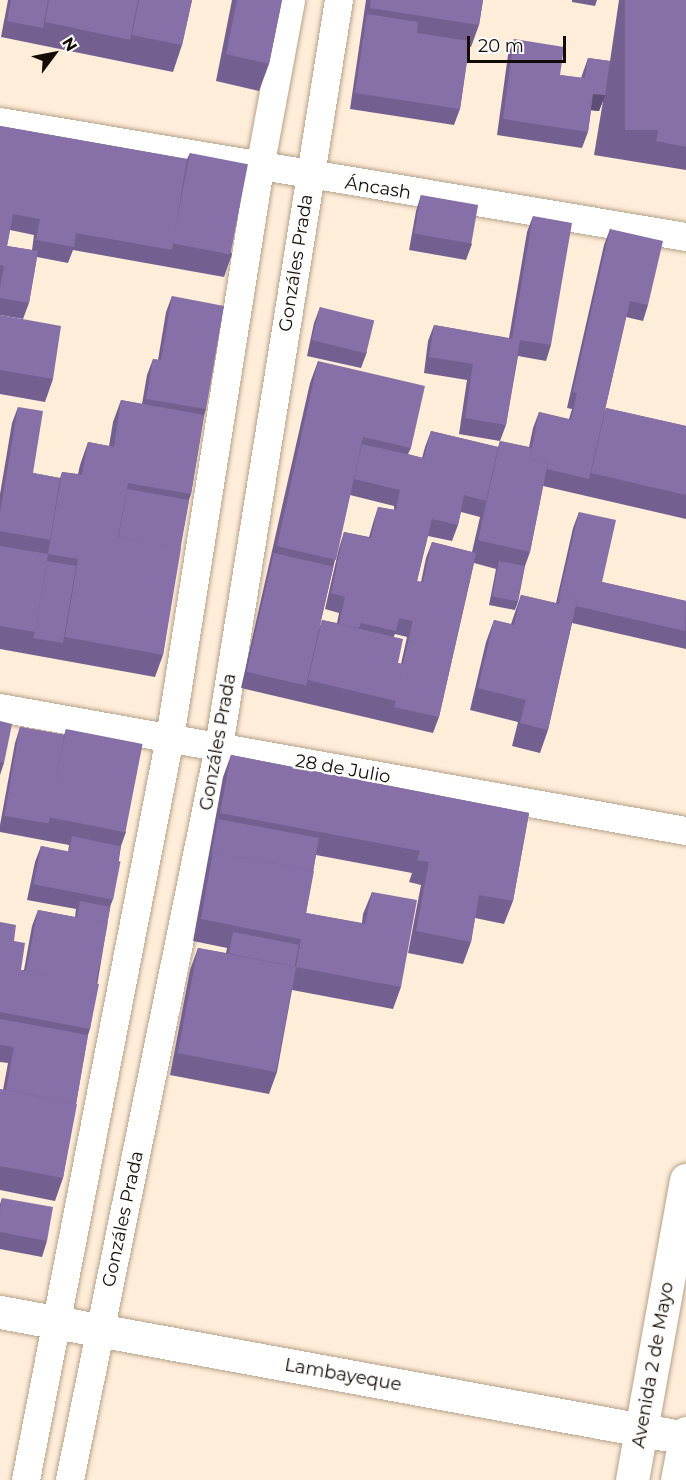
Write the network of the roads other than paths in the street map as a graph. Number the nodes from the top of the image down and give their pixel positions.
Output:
1 (291, 0) edge
2 (339, 0) edge
3 (0, 122) edge
4 (260, 168) junction
5 (310, 177) junction
6 (686, 237) edge
7 (0, 708) edge
8 (170, 738) junction
9 (219, 747) junction
10 (686, 831) edge
11 (686, 1180) edge
12 (0, 1312) edge
13 (55, 1323) junction
14 (100, 1331) junction
15 (641, 1429) junction
16 (686, 1436) edge
17 (26, 1480) edge
18 (70, 1480) edge
19 (632, 1480) edge
20 (677, 1480) edge

1 - 4 street
2 - 5 street, Gonzáles Prada
3 - 4 street, Áncash
4 - 5 street, Áncash
4 - 8 street
5 - 6 street, Áncash
5 - 9 street, Gonzáles Prada
7 - 8 street, 28 de Julio
8 - 9 street, 28 de Julio
8 - 13 street
9 - 10 street, 28 de Julio
9 - 14 street, Gonzáles Prada
11 - 15 street, Avenida 2 de Mayo
12 - 13 street, Lambayeque
13 - 14 street, Lambayeque
13 - 17 street
14 - 15 street, Lambayeque
14 - 18 street, Gonzáles Prada
15 - 16 street, Lambayeque
15 - 19 street, Avenida 2 de Mayo
16 - 20 street

